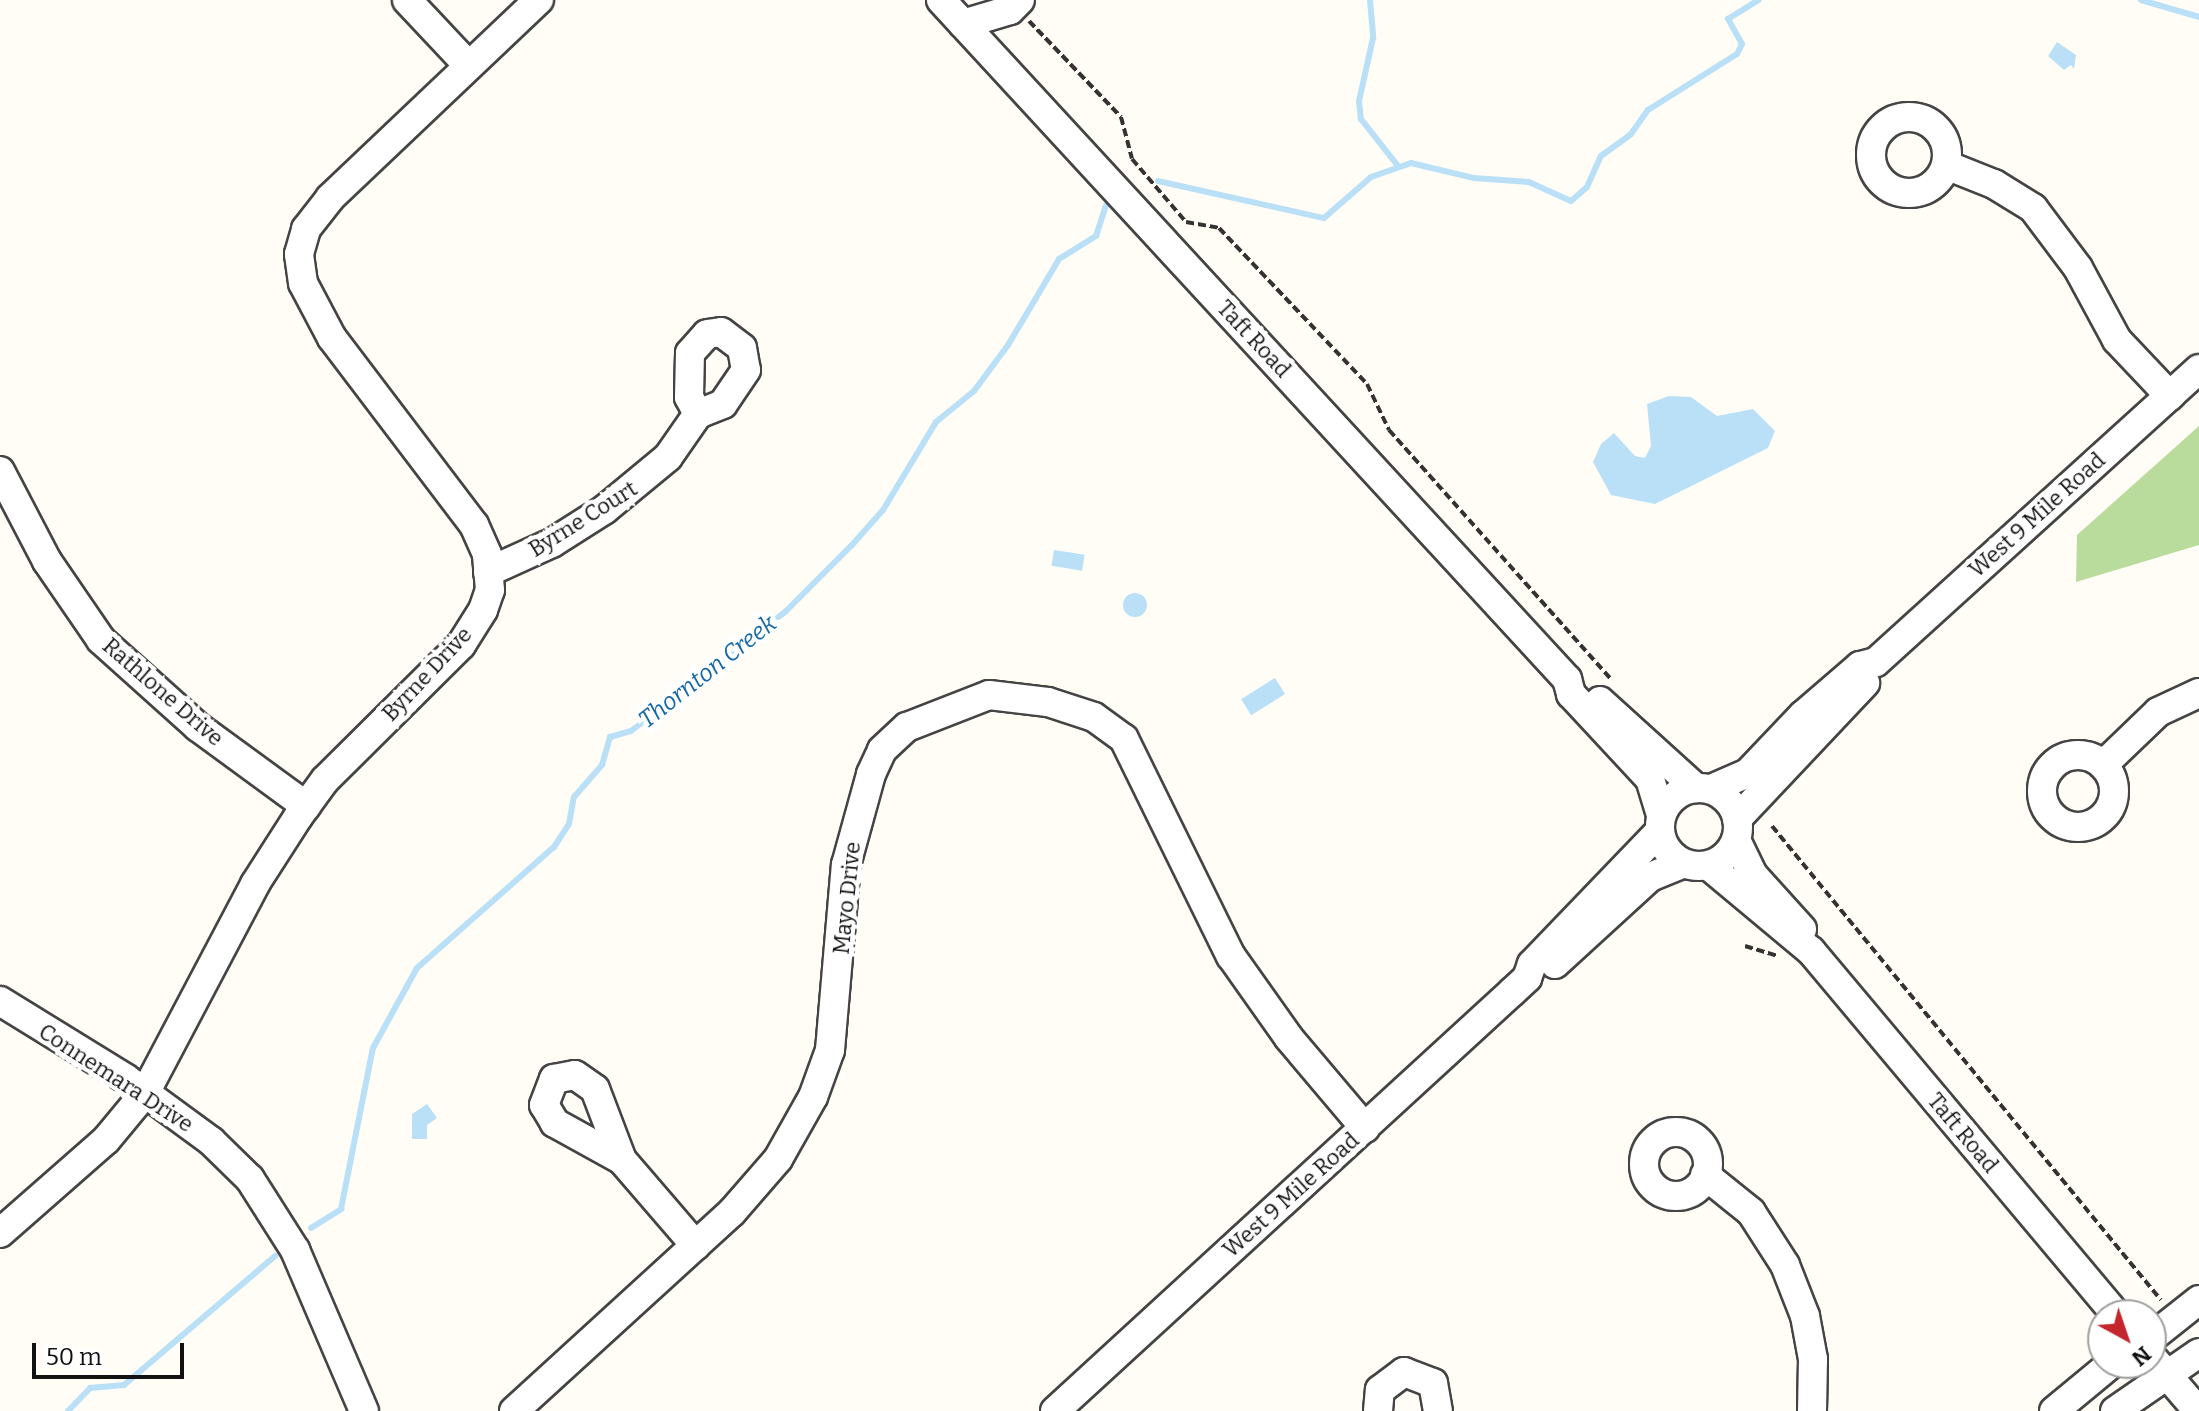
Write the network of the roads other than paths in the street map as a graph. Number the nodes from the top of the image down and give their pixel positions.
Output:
1 (407, 0) edge
2 (539, 0) edge
3 (941, 0) edge
4 (1018, 3) edge
5 (968, 12) edge
6 (467, 64) junction
7 (1946, 165) dead end
8 (2199, 369) edge
9 (2170, 396) junction
10 (698, 414) dead end
11 (0, 471) edge
12 (488, 572) junction
13 (1876, 662) junction
14 (1567, 679) junction
15 (2199, 693) edge
16 (2103, 765) dead end
17 (1703, 788) junction
18 (306, 806) junction
19 (1660, 824) junction
20 (1736, 829) junction
21 (1696, 865) junction
22 (1811, 951) junction
23 (1527, 978) junction
24 (0, 1001) edge
25 (145, 1093) junction
26 (1365, 1128) junction
27 (622, 1160) dead end
28 (1705, 1175) dead end
29 (0, 1233) edge
30 (696, 1246) junction
31 (2103, 1299) edge
32 (2199, 1300) edge
33 (2167, 1326) edge
34 (2199, 1353) edge
35 (2167, 1364) edge
36 (2167, 1375) edge
37 (2093, 1379) edge
38 (2148, 1379) edge
39 (364, 1411) edge
40 (514, 1411) edge
41 (1055, 1411) edge
42 (1378, 1411) edge
43 (1438, 1411) edge
44 (1812, 1411) edge
45 (2054, 1411) edge
46 (2115, 1411) edge
47 (2198, 1411) edge

1 - 6 street
2 - 6 street, Byrne Drive
3 - 5 street, Taft Road
4 - 5 street
5 - 14 street, Taft Road
6 - 12 street, Byrne Drive
7 - 9 street
8 - 9 street, West 9 Mile Road
9 - 13 street, West 9 Mile Road
10 - 12 street, Byrne Court
11 - 18 street, Rathlone Drive
12 - 18 street, Byrne Drive
13 - 17 street, West 9 Mile Road
13 - 20 street, West 9 Mile Road
14 - 17 street, Taft Road
14 - 19 street, Taft Road
15 - 16 street
17 - 19 street
17 - 20 street
18 - 25 street, Byrne Drive
19 - 21 street
19 - 23 street, West 9 Mile Road
20 - 21 street
20 - 22 street, Taft Road
21 - 22 street, Taft Road
21 - 23 street, West 9 Mile Road
22 - 31 street, Taft Road
23 - 26 street, West 9 Mile Road
24 - 25 street, Connemara Drive
25 - 29 street, Byrne Drive
25 - 39 street, Connemara Drive
26 - 30 street, Mayo Drive
26 - 41 street, West 9 Mile Road
27 - 30 street
28 - 44 street
30 - 40 street, Mayo Drive
32 - 33 street
34 - 35 street
36 - 47 street
37 - 45 street
38 - 46 street
42 - 43 street

